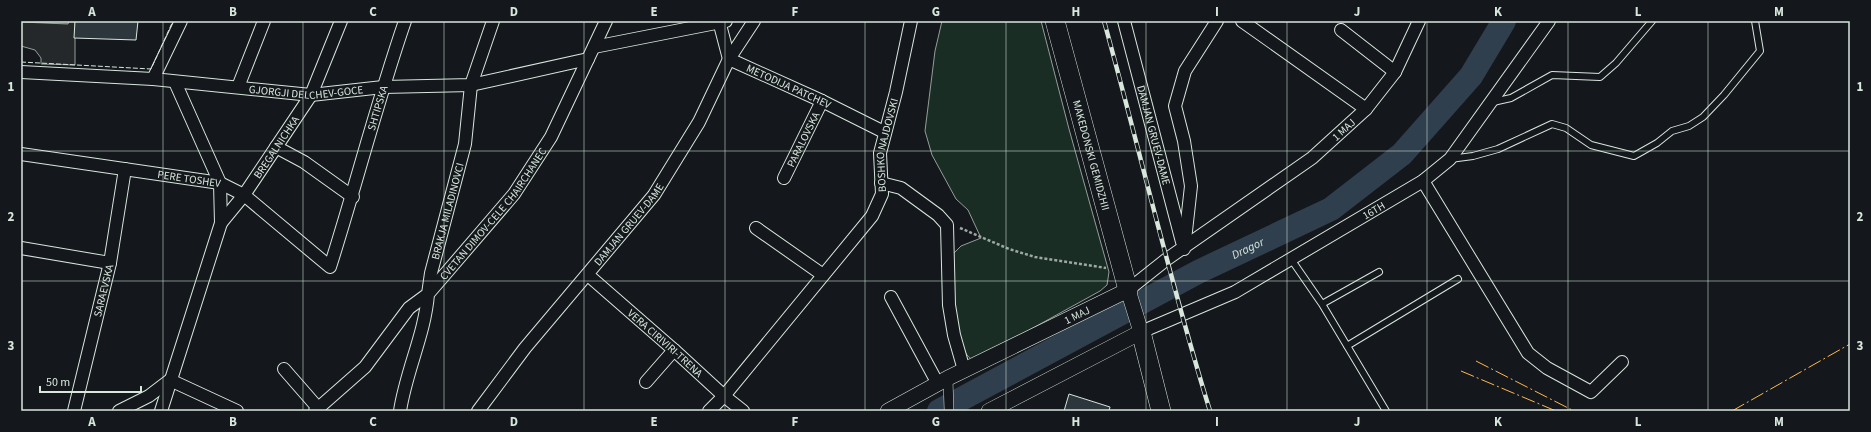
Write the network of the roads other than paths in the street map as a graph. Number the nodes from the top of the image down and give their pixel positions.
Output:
1 (181, 21) edge
2 (264, 21) edge
3 (341, 21) edge
4 (404, 21) edge
5 (493, 21) edge
6 (606, 21) edge
7 (754, 21) edge
8 (911, 21) edge
9 (1055, 21) edge
10 (1124, 21) edge
11 (1217, 21) edge
12 (1242, 21) edge
13 (1419, 21) edge
14 (1549, 21) edge
15 (1652, 21) edge
16 (1755, 21) edge
17 (722, 22) edge
18 (1341, 30) dead end
19 (594, 47) junction
20 (588, 59) junction
21 (729, 59) junction
22 (21, 72) edge
23 (1395, 72) junction
24 (153, 79) junction
25 (175, 82) junction
26 (472, 85) junction
27 (238, 87) junction
28 (383, 87) junction
29 (311, 95) junction
30 (822, 101) junction
31 (1491, 102) junction
32 (1366, 109) junction
33 (884, 132) junction
34 (276, 147) junction
35 (21, 154) edge
36 (1450, 159) junction
37 (125, 169) junction
38 (784, 178) dead end
39 (1423, 181) junction
40 (220, 183) junction
41 (881, 183) junction
42 (244, 196) junction
43 (353, 197) junction
44 (221, 223) junction
45 (756, 228) dead end
46 (21, 248) edge
47 (1184, 249) junction
48 (1291, 259) junction
49 (110, 263) junction
50 (330, 267) joint
51 (1379, 272) dead end
52 (588, 275) junction
53 (823, 275) junction
54 (1458, 279) dead end
55 (1128, 290) junction
56 (428, 294) junction
57 (891, 297) dead end
58 (1322, 304) junction
59 (1141, 332) junction
60 (1347, 346) junction
61 (674, 350) junction
62 (1622, 362) dead end
63 (284, 369) dead end
64 (964, 370) junction
65 (170, 380) junction
66 (646, 382) dead end
67 (945, 384) junction
68 (149, 396) junction
69 (724, 396) junction
70 (317, 409) edge
71 (74, 411) edge
72 (119, 411) edge
73 (160, 411) edge
74 (237, 411) edge
75 (400, 411) edge
76 (478, 411) edge
77 (709, 411) edge
78 (743, 411) edge
79 (888, 411) edge
80 (949, 411) edge
81 (989, 411) edge
82 (1161, 411) edge
83 (1386, 411) edge

1 - 24 street
2 - 27 street
3 - 29 street, BREGALNICHKA
4 - 28 street, SHTIPSKA
5 - 26 street, BRAKJA MILADINOVCI
6 - 19 street, CVETAN DIMOV-CELE CHAIRCHANEC
7 - 21 street, DAMJAN GRUEV-DAME
8 - 33 street, BOSHKO NAJDOVSKI
9 - 55 main road, MAKEDONSKI GEMIDZHII
10 - 47 street, DAMJAN GRUEV-DAME
11 - 47 street
12 - 32 street, 1 MAJ
13 - 23 street, 1 MAJ
14 - 31 street, 16TH
15 - 31 lane
16 - 36 lane
17 - 19 street
17 - 21 street
18 - 23 street
19 - 20 street, CVETAN DIMOV-CELE CHAIRCHANEC
20 - 26 street, GJORGJI DELCHEV-GOCE
20 - 56 street, CVETAN DIMOV-CELE CHAIRCHANEC
21 - 30 street, METODIJA PATCHEV
21 - 52 street, DAMJAN GRUEV-DAME
22 - 24 street, GJORGJI DELCHEV-GOCE
23 - 32 street, 1 MAJ
24 - 25 street, GJORGJI DELCHEV-GOCE
25 - 27 street, GJORGJI DELCHEV-GOCE
25 - 40 street, BREGALNICHKA
26 - 28 street, GJORGJI DELCHEV-GOCE
26 - 56 street, BRAKJA MILADINOVCI
27 - 29 street, GJORGJI DELCHEV-GOCE
28 - 29 street, GJORGJI DELCHEV-GOCE
28 - 43 street, SHTIPSKA
29 - 34 street, BREGALNICHKA
30 - 33 street, METODIJA PATCHEV
30 - 38 street, PARALOVSKA
31 - 36 street, 16TH
32 - 47 street, 1 MAJ
33 - 41 street, BOSHKO NAJDOVSKI
34 - 42 street, BREGALNICHKA
34 - 43 street
35 - 37 street, PERE TOSHEV
36 - 39 street, 16TH
37 - 40 street, PERE TOSHEV
37 - 49 street, SARAEVSKA
39 - 48 street, 16TH
39 - 62 street
40 - 42 street, PERE TOSHEV
40 - 44 street, BREGALNICHKA
41 - 53 street, BOSHKO NAJDOVSKI
41 - 64 street
42 - 44 street, BREGALNICHKA
42 - 50 street, PERE TOSHEV
43 - 50 street, SHTIPSKA
44 - 65 street, BREGALNICHKA
45 - 53 street
46 - 49 street
47 - 55 street, 1 MAJ
48 - 58 lane
48 - 59 street, 16TH
49 - 71 street, SARAEVSKA
51 - 58 lane
52 - 61 street, VERA CIRIVIRI-TRENA
52 - 76 street, DAMJAN GRUEV-DAME
53 - 69 street, BOSHKO NAJDOVSKI
54 - 60 lane
55 - 59 street
55 - 64 street, 1 MAJ
56 - 70 street
56 - 75 street
57 - 67 street
58 - 60 lane
59 - 81 street
59 - 82 main road
60 - 83 lane
61 - 66 street
61 - 69 street, VERA CIRIVIRI-TRENA
63 - 70 street
64 - 67 street, 1 MAJ
65 - 68 street
65 - 73 street, BREGALNICHKA
65 - 74 street
67 - 79 street, 1 MAJ
67 - 80 street
68 - 72 street
68 - 73 street
69 - 77 street, BOSHKO NAJDOVSKI
69 - 78 street, VERA CIRIVIRI-TRENA

